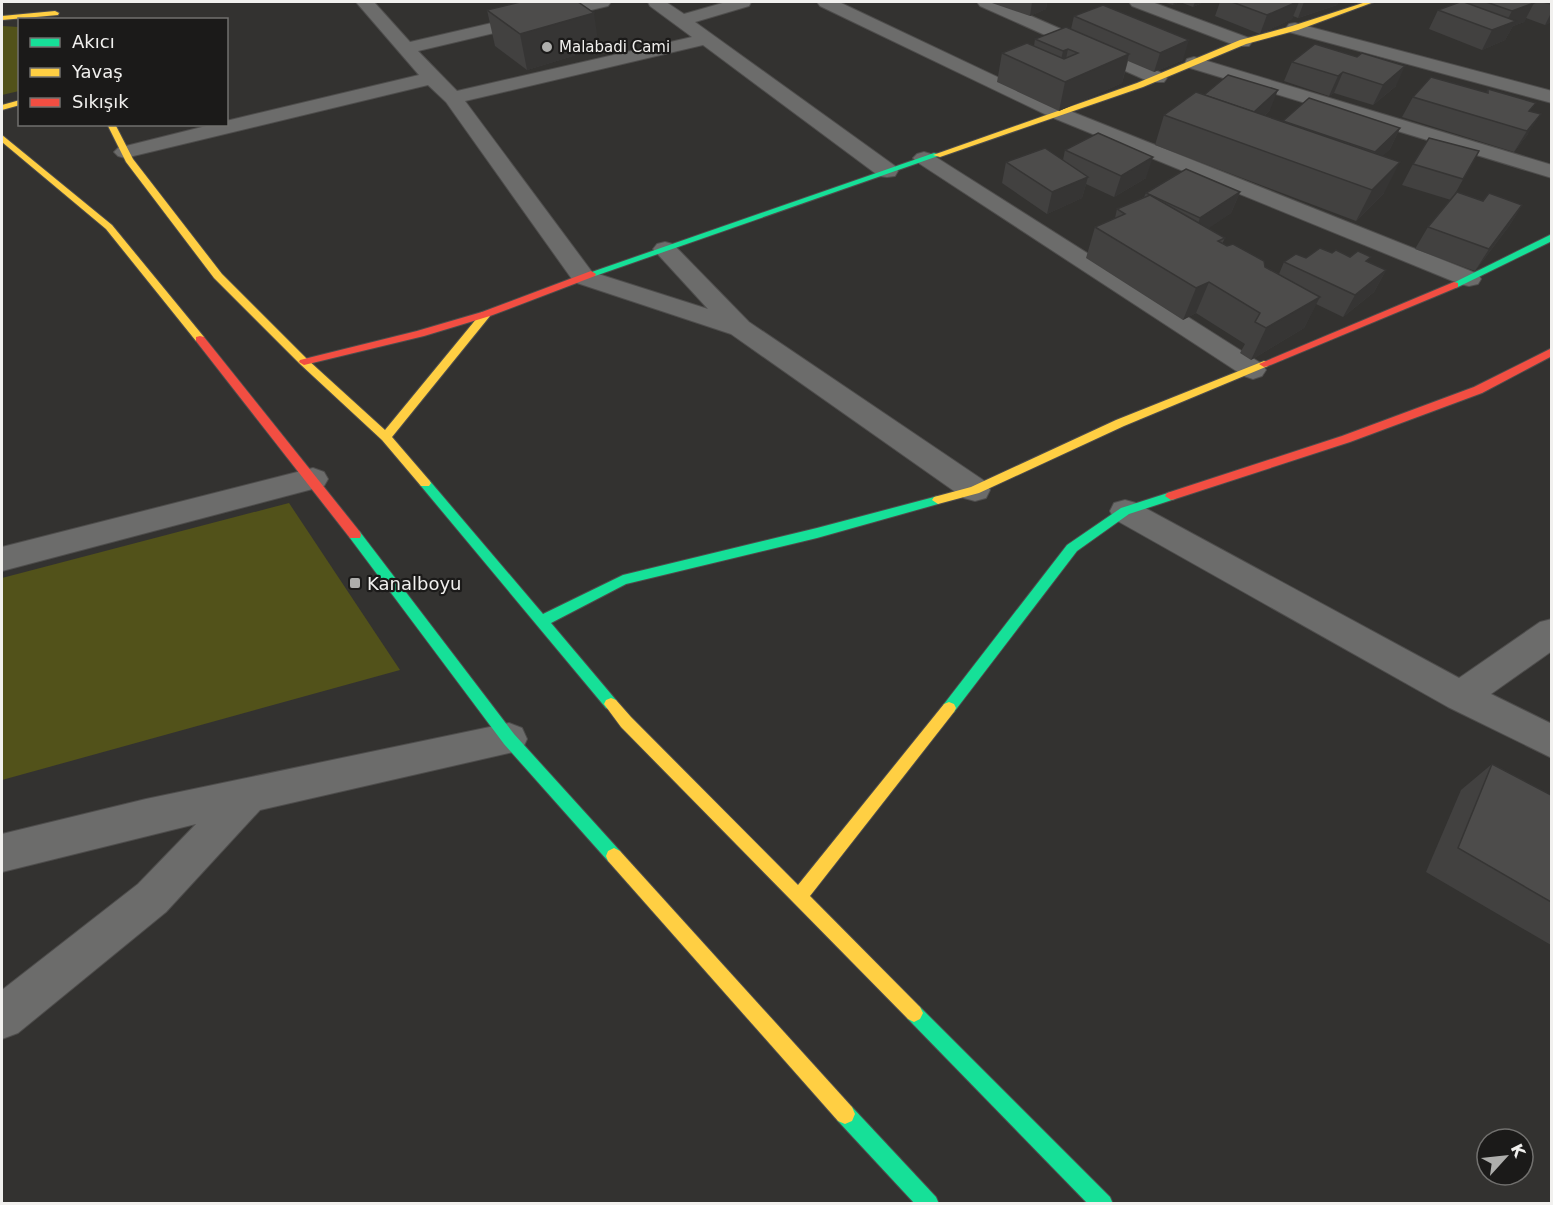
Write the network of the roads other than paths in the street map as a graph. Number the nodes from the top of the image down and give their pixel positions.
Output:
1 (365, 2) edge
2 (602, 2) edge
3 (656, 2) edge
4 (743, 2) edge
5 (826, 2) edge
6 (986, 2) edge
7 (1138, 2) edge
8 (1371, 2) edge
9 (55, 11) edge
10 (2, 18) edge
11 (682, 20) junction
12 (1295, 28) junction
13 (707, 39) junction
14 (1243, 42) junction
15 (407, 48) junction
16 (1194, 63) junction
17 (432, 78) junction
18 (1157, 78) junction
19 (1551, 97) edge
20 (453, 98) junction
21 (18, 103) edge
22 (2, 108) edge
23 (1058, 113) junction
24 (112, 126) edge
25 (2, 138) edge
26 (124, 152) junction
27 (924, 158) junction
28 (887, 171) junction
29 (1551, 172) edge
30 (1551, 237) edge
31 (665, 249) junction
32 (583, 277) junction
33 (1469, 279) junction
34 (486, 314) junction
35 (740, 328) junction
36 (1551, 351) edge
37 (304, 362) junction
38 (1252, 370) junction
39 (386, 437) junction
40 (312, 479) junction
41 (975, 490) junction
42 (1125, 511) junction
43 (2, 560) edge
44 (540, 622) junction
45 (1551, 632) edge
46 (1461, 696) junction
47 (509, 739) junction
48 (1551, 742) edge
49 (249, 795) junction
50 (2, 853) edge
51 (800, 897) junction
52 (2, 1017) edge
53 (929, 1203) edge
54 (1103, 1203) edge

1 - 15 street
2 - 15 street
3 - 11 street
4 - 11 street
5 - 23 street
6 - 18 street
7 - 14 street
8 - 12 street
9 - 10 street
11 - 13 street
12 - 14 street
12 - 19 street
13 - 20 street
13 - 28 street
14 - 16 street
15 - 17 street
16 - 18 street
16 - 29 street
17 - 20 street
17 - 26 street
18 - 23 street
20 - 32 street
21 - 22 street
23 - 27 street
23 - 33 street
24 - 26 street
25 - 40 street
26 - 37 street
27 - 28 street
27 - 38 street
28 - 31 street
30 - 33 street
31 - 32 street
31 - 35 street
32 - 34 street
32 - 35 street
33 - 38 street
34 - 37 street
34 - 39 street
35 - 41 street
36 - 42 street
37 - 39 street
38 - 41 street
39 - 44 street
40 - 43 street
40 - 47 street
41 - 44 street
42 - 46 street
42 - 51 street
44 - 51 street
45 - 46 street
46 - 48 street
47 - 49 street
47 - 53 street
49 - 50 street
49 - 52 street
51 - 54 street

